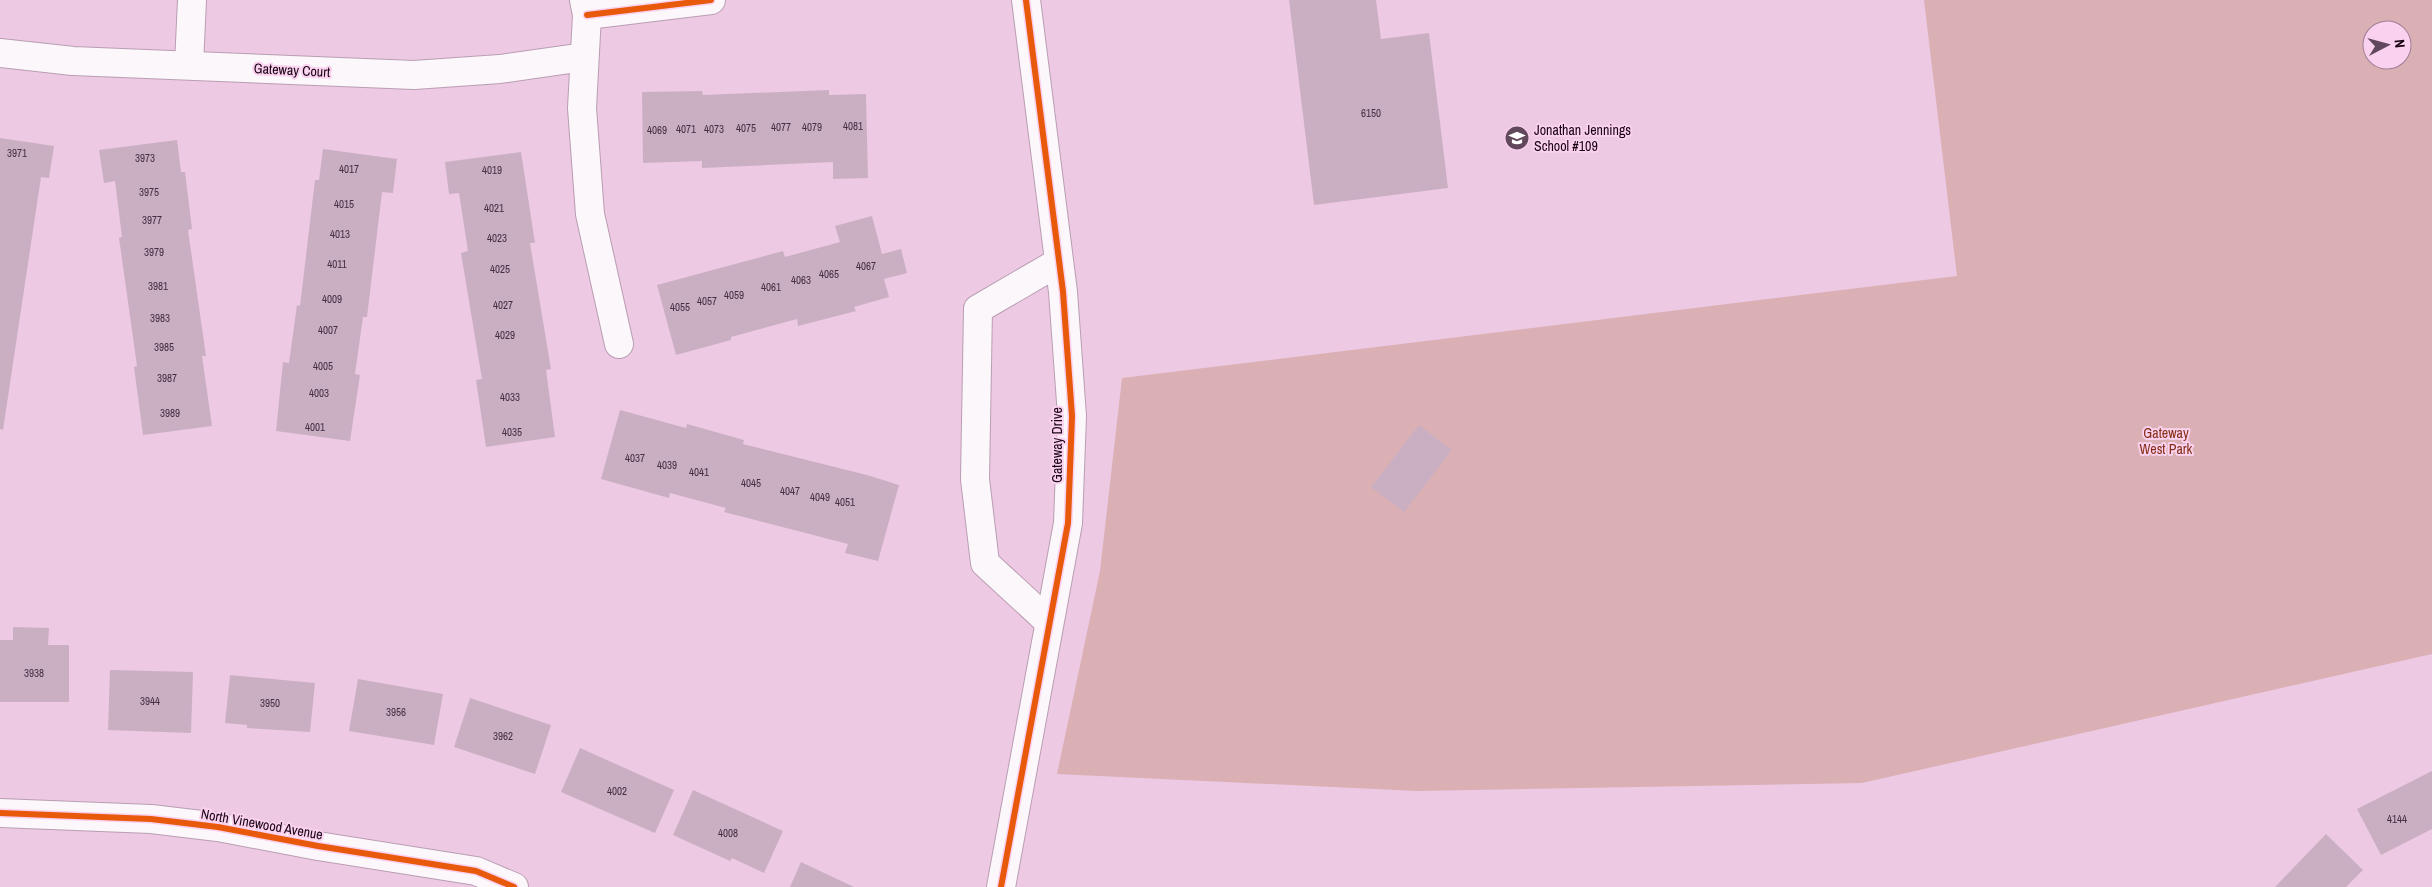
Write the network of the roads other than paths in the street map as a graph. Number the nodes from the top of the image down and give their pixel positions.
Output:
1 (192, 0) edge
2 (711, 0) edge
3 (1026, 0) edge
4 (585, 8) edge
5 (0, 53) edge
6 (584, 57) junction
7 (189, 65) junction
8 (1059, 262) junction
9 (619, 344) dead end
10 (1049, 622) junction
11 (0, 813) edge
12 (514, 887) edge
13 (1001, 887) edge

1 - 7 street
2 - 4 street
3 - 8 street, Gateway Drive
4 - 6 street
5 - 7 street, Gateway Court
6 - 7 street, Gateway Court
6 - 9 street
8 - 10 street, Gateway Drive
8 - 10 street
10 - 13 street, Gateway Drive
11 - 12 street, North Vinewood Avenue

